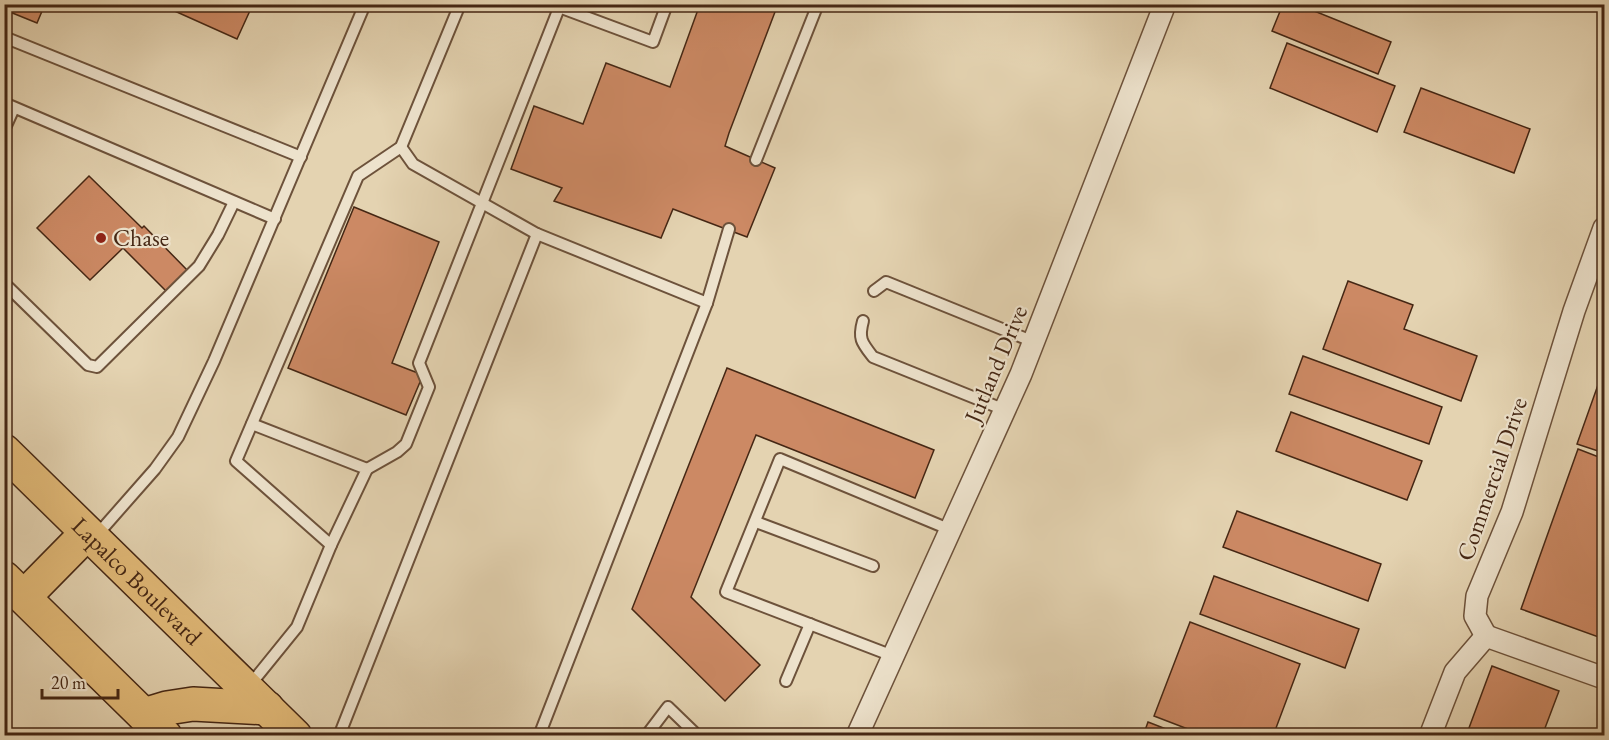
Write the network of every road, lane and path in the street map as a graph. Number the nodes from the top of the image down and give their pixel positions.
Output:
1 (365, 4) edge
2 (460, 4) edge
3 (667, 4) edge
4 (818, 4) edge
5 (1165, 4) edge
6 (555, 6) edge
7 (4, 36) edge
8 (9, 106) edge
9 (4, 130) edge
10 (401, 147) junction
11 (301, 157) junction
12 (756, 160) dead end
13 (234, 202) junction
14 (483, 203) junction
15 (275, 219) junction
16 (1605, 228) edge
17 (729, 230) dead end
18 (537, 234) junction
19 (7, 290) edge
20 (874, 291) dead end
21 (707, 303) junction
22 (863, 321) dead end
23 (1034, 342) junction
24 (1005, 410) junction
25 (252, 424) junction
26 (4, 452) edge
27 (367, 469) junction
28 (756, 522) junction
29 (951, 530) junction
30 (91, 536) junction
31 (331, 545) junction
32 (873, 566) dead end
33 (14, 588) edge
34 (810, 624) junction
35 (1486, 636) junction
36 (893, 656) junction
37 (1605, 678) edge
38 (786, 681) dead end
39 (257, 698) junction
40 (155, 729) edge
41 (295, 735) edge
42 (339, 735) edge
43 (539, 735) edge
44 (646, 735) edge
45 (698, 735) edge
46 (857, 735) edge
47 (1430, 735) edge

1 - 11 lane
2 - 10 lane
3 - 6 lane
4 - 12 lane
5 - 23 street, Jutland Drive
6 - 14 lane
7 - 11 lane
8 - 9 lane
8 - 13 lane
10 - 14 lane
10 - 25 lane
11 - 15 lane
13 - 15 lane
13 - 19 lane
14 - 18 lane
14 - 27 lane
15 - 30 lane
16 - 35 street, Commercial Drive
17 - 21 lane
18 - 21 lane
18 - 42 lane
20 - 23 lane
21 - 43 lane
22 - 24 lane
23 - 24 street, Jutland Drive
24 - 29 street, Jutland Drive
25 - 27 lane
25 - 31 lane
26 - 30 main road, Lapalco Boulevard
27 - 31 lane
28 - 29 lane
28 - 32 lane
28 - 34 lane
29 - 36 street, Jutland Drive
30 - 33 main road
30 - 39 main road, Lapalco Boulevard
31 - 39 lane
33 - 40 main road
34 - 36 lane
34 - 38 lane
35 - 37 street
35 - 47 street
36 - 46 street, Jutland Drive
39 - 40 main road
39 - 41 main road, Lapalco Boulevard
44 - 45 lane

